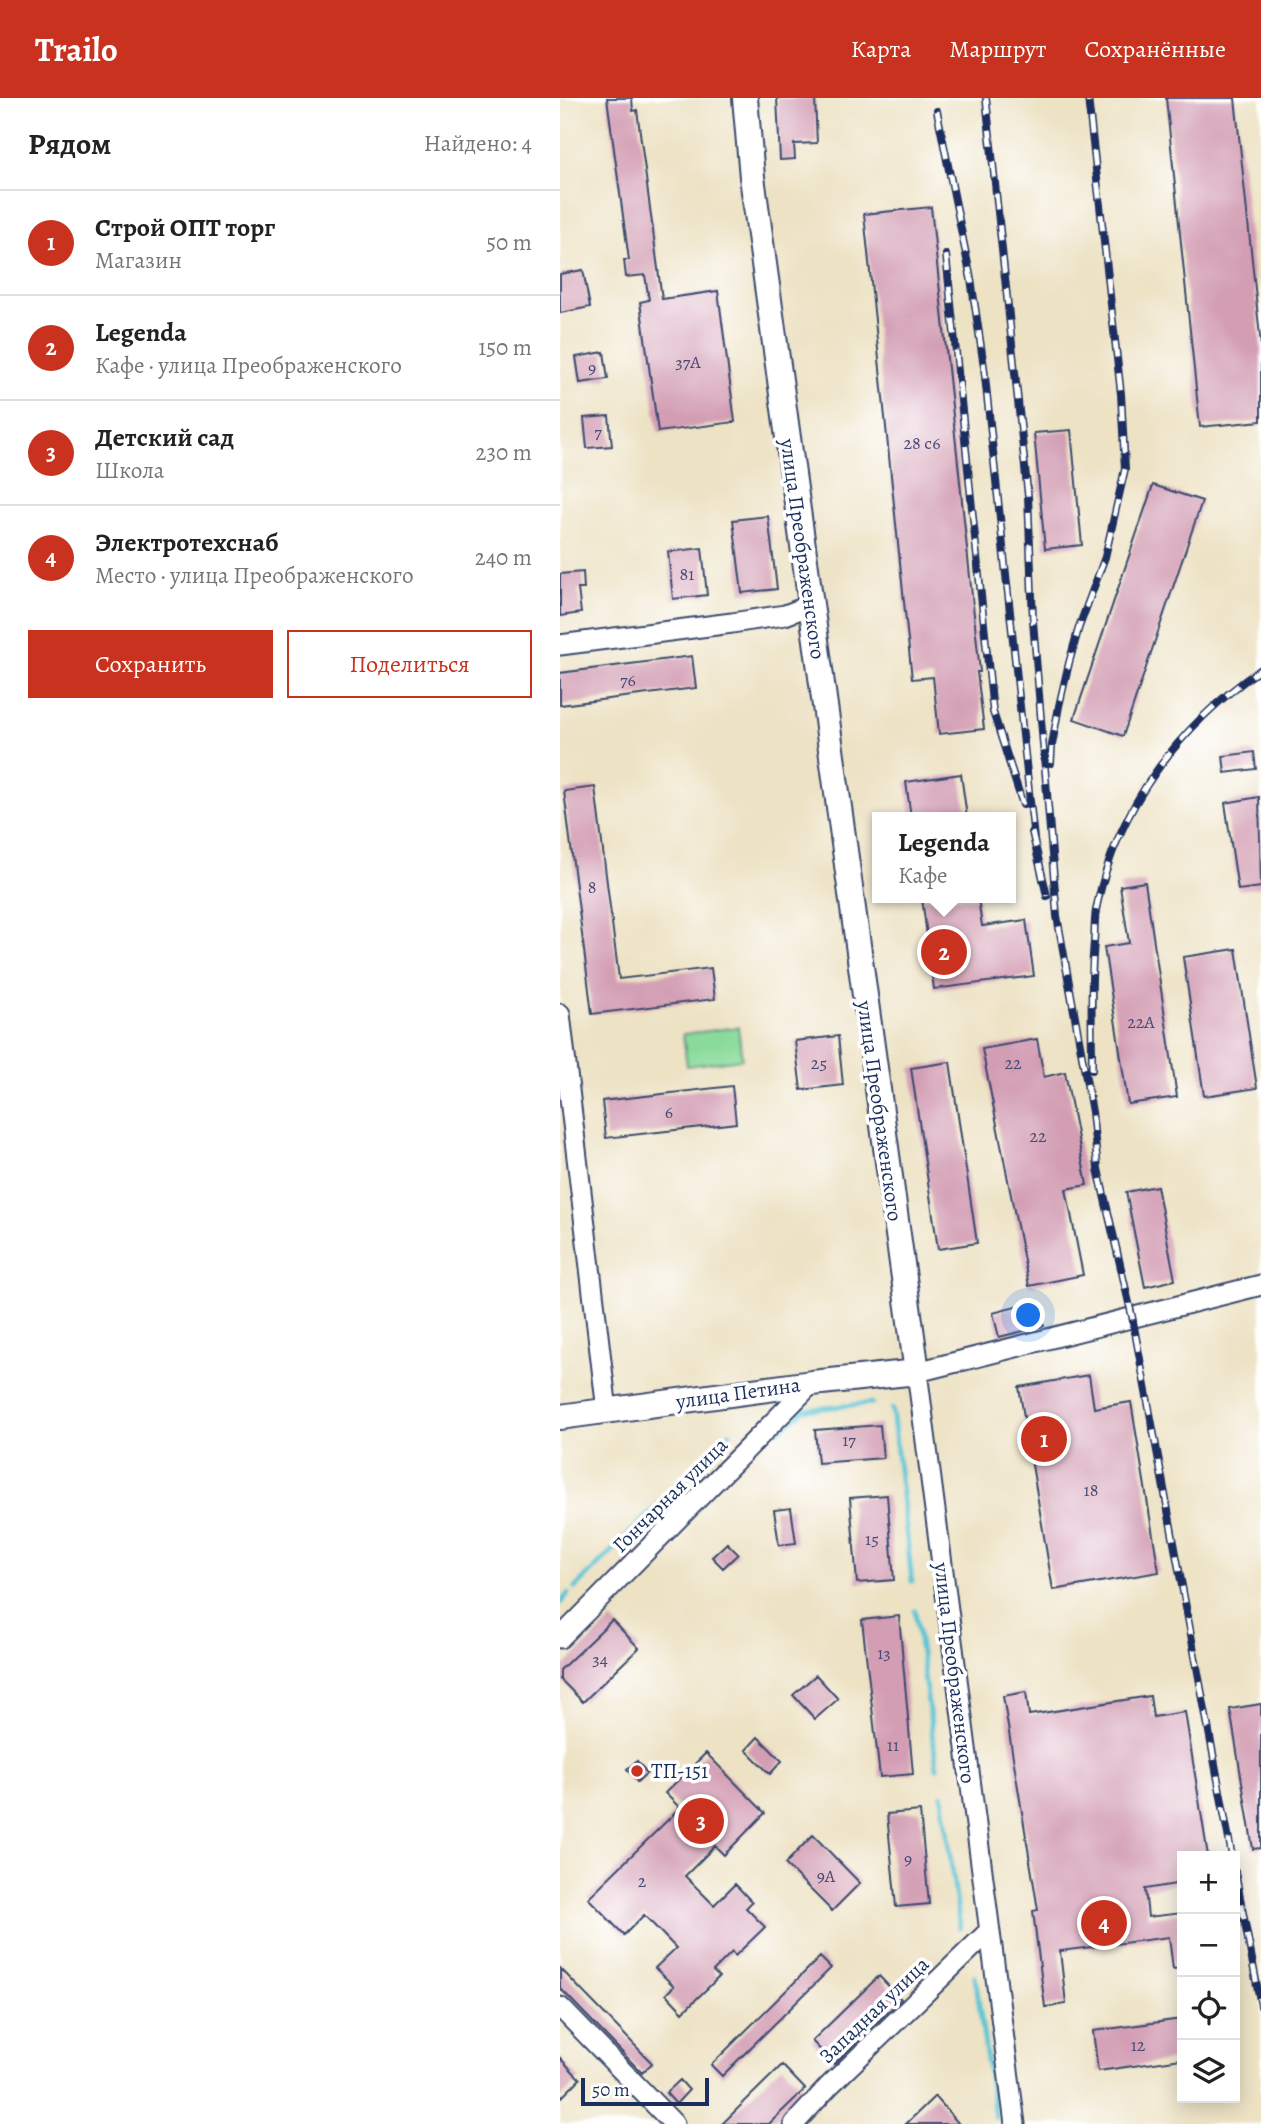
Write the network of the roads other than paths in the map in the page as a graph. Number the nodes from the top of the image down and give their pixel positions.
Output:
1 (745, 98) edge
2 (811, 605) junction
3 (560, 645) edge
4 (560, 1014) edge
5 (1261, 1285) edge
6 (916, 1372) junction
7 (812, 1383) junction
8 (607, 1411) junction
9 (560, 1417) edge
10 (560, 1638) edge
11 (989, 1931) junction
12 (560, 2007) edge
13 (674, 2124) edge
14 (794, 2124) edge
15 (1015, 2124) edge

1 - 2 street, улица Преображенского
2 - 3 street
2 - 6 street, улица Преображенского
4 - 8 street
5 - 6 street
6 - 7 street, улица Петина
6 - 11 street, улица Преображенского
7 - 8 street, улица Петина
7 - 10 street, Гончарная улица
8 - 9 street, улица Петина
11 - 14 street, Западная улица
11 - 15 street, улица Преображенского
12 - 13 street

